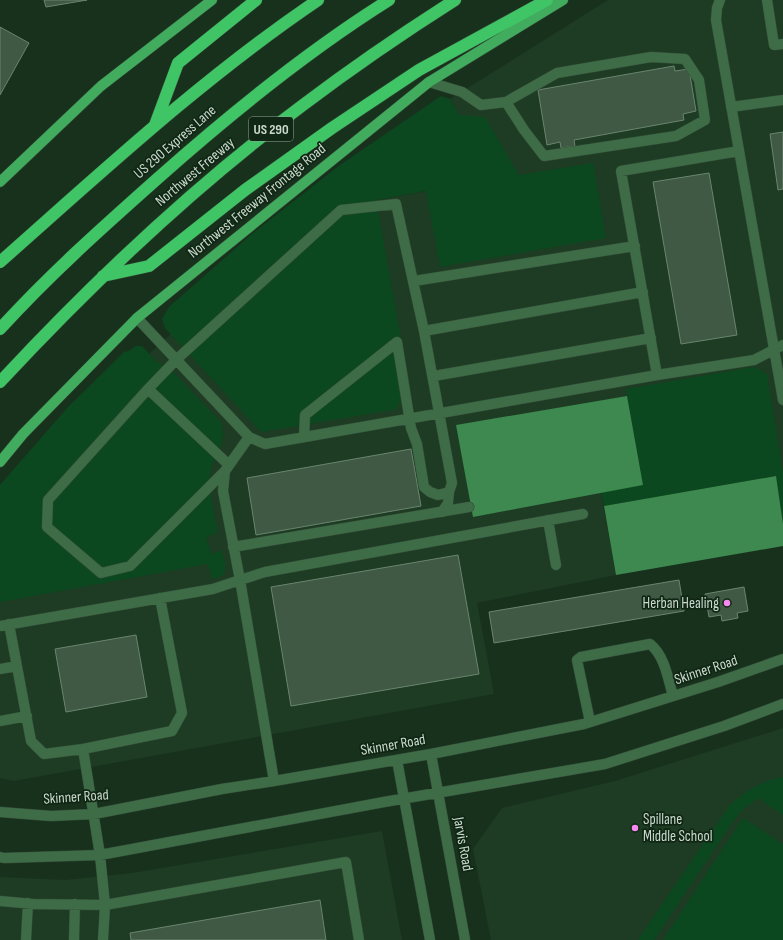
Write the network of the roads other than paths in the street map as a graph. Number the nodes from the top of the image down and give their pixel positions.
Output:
1 (212, 0) edge
2 (256, 0) edge
3 (318, 0) edge
4 (389, 0) edge
5 (455, 0) edge
6 (547, 0) edge
7 (563, 0) edge
8 (720, 0) edge
9 (767, 0) edge
10 (783, 44) edge
11 (429, 82) junction
12 (783, 100) edge
13 (506, 102) junction
14 (732, 107) junction
15 (155, 125) junction
16 (739, 151) junction
17 (0, 182) edge
18 (635, 246) junction
19 (0, 262) edge
20 (102, 277) junction
21 (414, 281) junction
22 (643, 292) junction
23 (137, 318) junction
24 (0, 329) edge
25 (424, 331) junction
26 (651, 338) junction
27 (779, 348) edge
28 (177, 359) junction
29 (657, 375) junction
30 (434, 376) junction
31 (0, 382) edge
32 (148, 389) junction
33 (783, 400) edge
34 (440, 413) junction
35 (410, 418) junction
36 (249, 437) junction
37 (304, 437) junction
38 (0, 462) edge
39 (227, 468) junction
40 (449, 492) junction
41 (469, 507) dead end
42 (442, 512) junction
43 (583, 514) dead end
44 (548, 520) junction
45 (233, 547) junction
46 (556, 566) dead end
47 (240, 580) junction
48 (160, 598) junction
49 (5, 625) edge
50 (783, 660) edge
51 (17, 666) junction
52 (0, 669) edge
53 (673, 696) junction
54 (783, 704) edge
55 (27, 716) junction
56 (0, 721) edge
57 (590, 722) junction
58 (82, 749) junction
59 (431, 754) junction
60 (397, 760) junction
61 (274, 781) junction
62 (439, 792) junction
63 (404, 799) junction
64 (0, 812) edge
65 (94, 814) junction
66 (100, 855) junction
67 (0, 857) edge
68 (0, 901) edge
69 (28, 903) junction
70 (75, 904) junction
71 (105, 905) junction
72 (26, 940) edge
73 (74, 940) edge
74 (103, 940) edge
75 (359, 940) edge
76 (430, 940) edge
77 (465, 940) edge

1 - 17 main road
2 - 15 highway
3 - 15 highway
4 - 24 highway, US 290 Express Lane
5 - 20 highway, Northwest Freeway / US 290
6 - 20 highway
7 - 11 main road, Northwest Freeway Frontage Road
8 - 14 street
9 - 10 street
11 - 13 street
11 - 23 main road, Northwest Freeway Frontage Road
12 - 14 street
13 - 13 street
14 - 16 street
15 - 19 highway
16 - 18 street
16 - 27 street
18 - 21 street
18 - 22 street
20 - 31 highway, Northwest Freeway / US 290
21 - 25 street
21 - 28 street
22 - 25 street
22 - 26 street
23 - 28 street
23 - 38 main road, Northwest Freeway Frontage Road
25 - 30 street
26 - 29 street
26 - 30 street
27 - 29 street
27 - 33 street
28 - 32 street
28 - 36 street
29 - 34 street
30 - 34 street
32 - 39 street
32 - 39 street
34 - 35 street
34 - 40 street
35 - 37 street
35 - 37 street
35 - 40 street
36 - 37 street
36 - 39 street
39 - 45 street
40 - 42 street
41 - 42 street
42 - 45 street
43 - 44 street
44 - 46 street
44 - 47 street
45 - 47 street
47 - 48 street
47 - 61 street
48 - 49 street
48 - 58 street
49 - 51 street
50 - 53 street, Skinner Road
51 - 52 street
51 - 55 street
53 - 57 street, Skinner Road
53 - 57 street
54 - 62 street
55 - 56 street
55 - 58 street
57 - 59 street, Skinner Road
58 - 65 street
59 - 60 street, Skinner Road
59 - 62 street, Jarvis Road
60 - 61 street, Skinner Road
60 - 63 street
61 - 65 street, Skinner Road
62 - 63 street
62 - 77 street, Jarvis Road
63 - 66 street
63 - 76 street
64 - 65 street, Skinner Road
65 - 66 street
66 - 67 street
66 - 71 street
68 - 69 street
69 - 70 street
69 - 72 street
70 - 71 street
70 - 73 street
71 - 74 street
71 - 75 street

